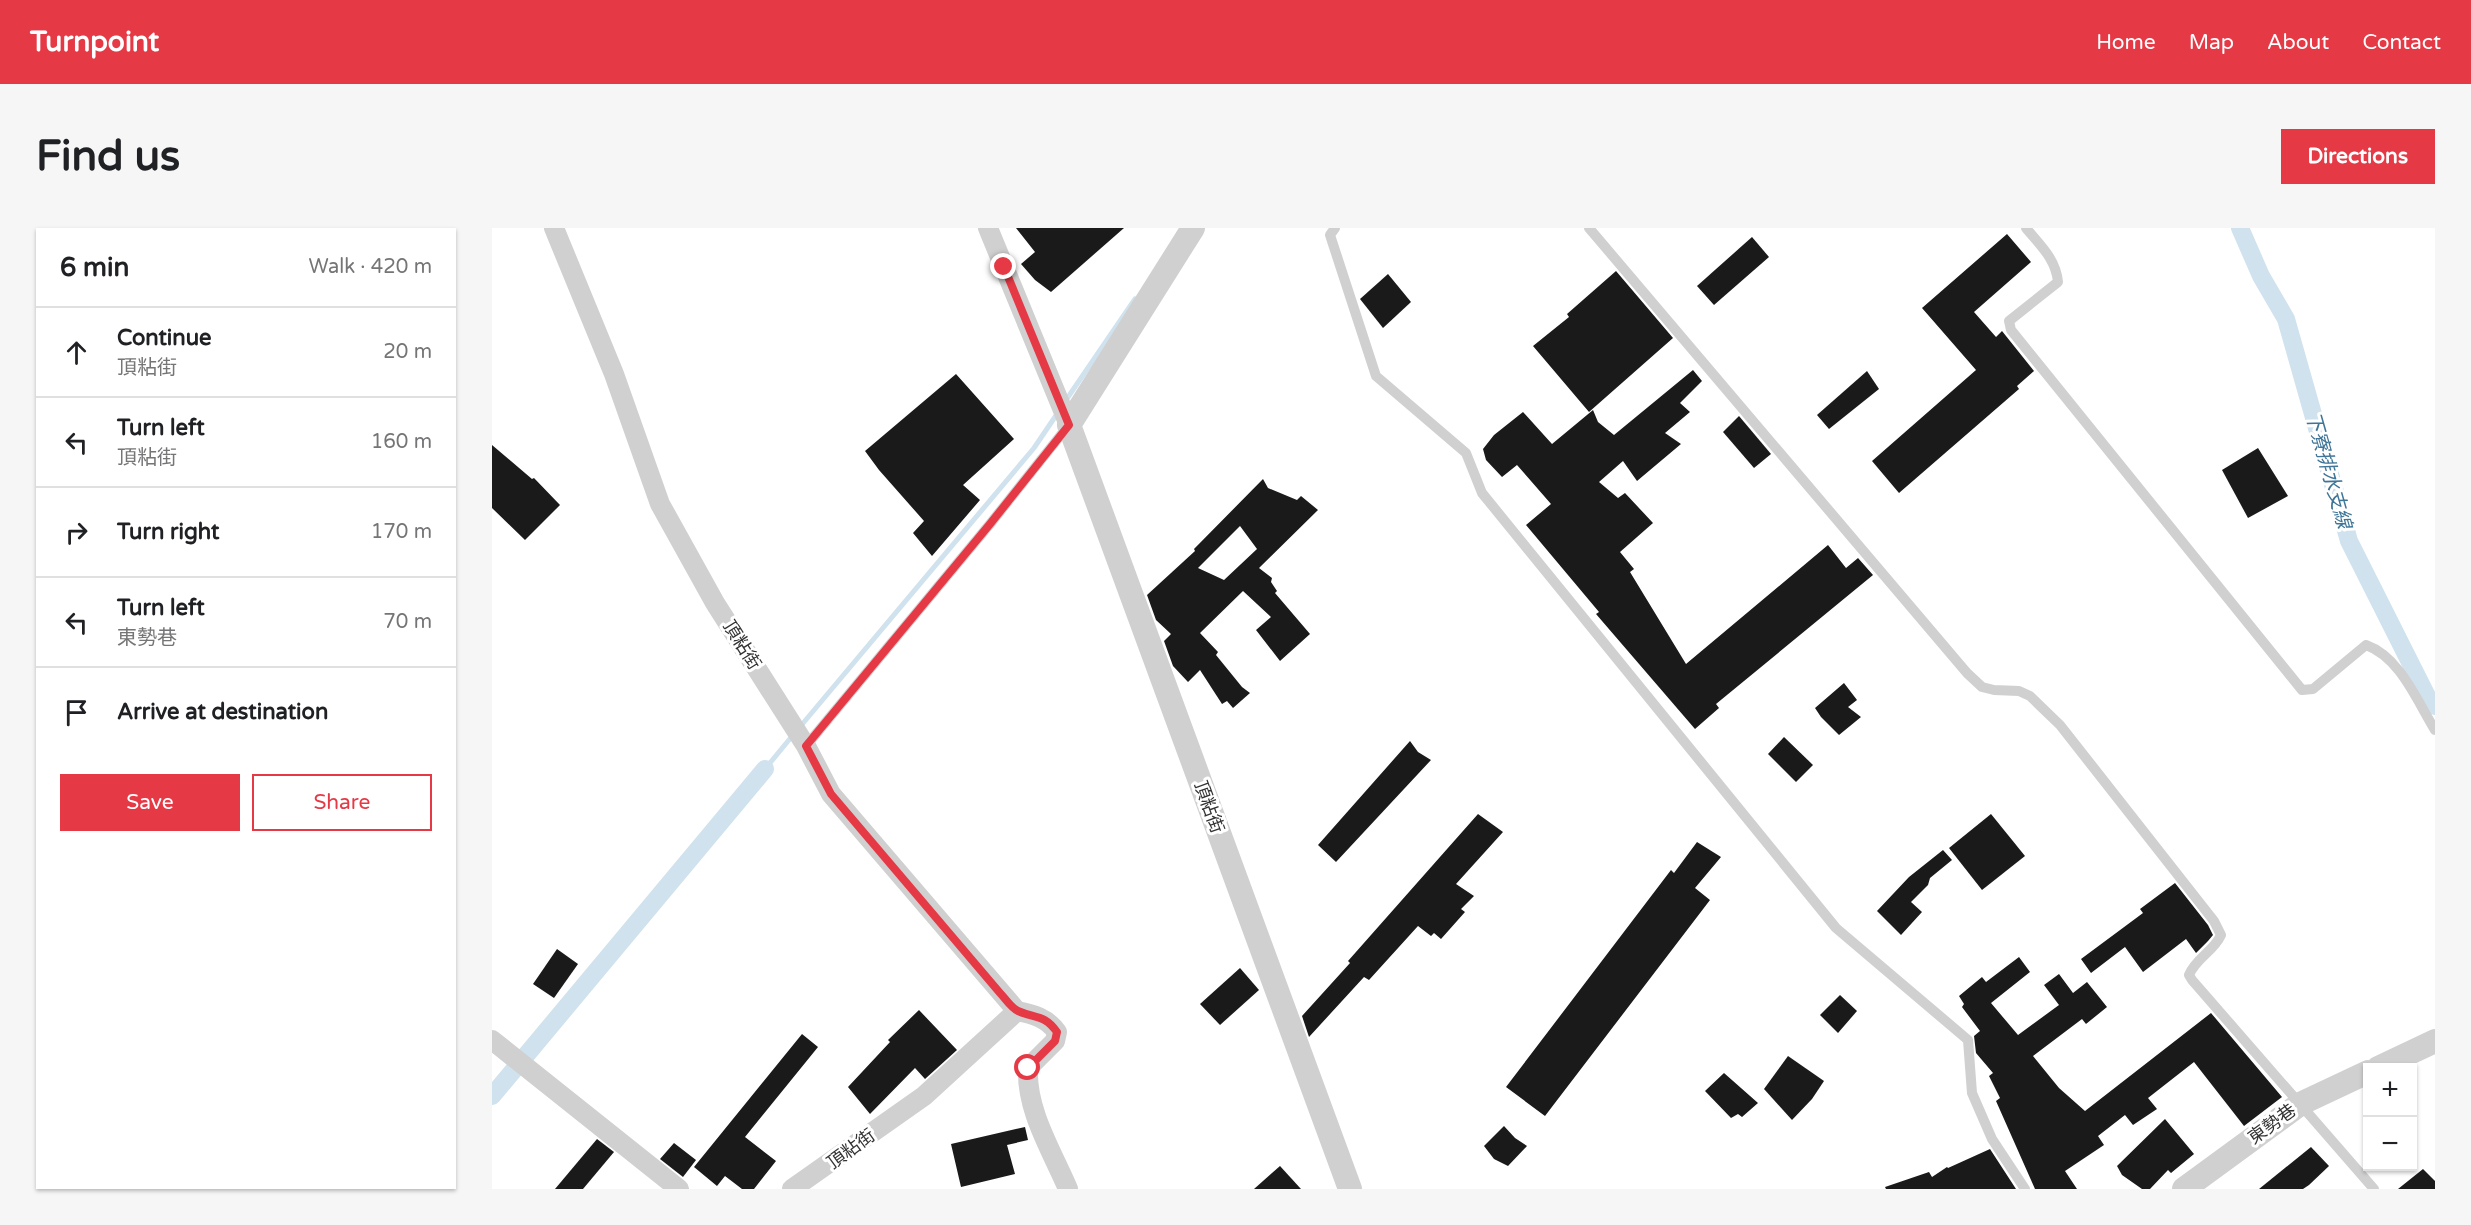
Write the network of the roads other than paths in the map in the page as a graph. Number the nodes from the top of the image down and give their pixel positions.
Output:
1 (554, 228) edge
2 (988, 228) edge
3 (1193, 228) edge
4 (1335, 228) edge
5 (1588, 228) edge
6 (2026, 228) edge
7 (1069, 425) junction
8 (2435, 730) edge
9 (806, 746) junction
10 (1017, 1011) junction
11 (492, 1040) edge
12 (2435, 1041) edge
13 (2389, 1063) edge
14 (2363, 1074) edge
15 (2300, 1104) junction
16 (679, 1189) edge
17 (792, 1189) edge
18 (1068, 1189) edge
19 (1350, 1189) edge
20 (2025, 1189) edge
21 (2184, 1189) edge
22 (2374, 1189) edge

1 - 9 street, 頂粘街
2 - 7 street
3 - 7 street
4 - 20 lane
5 - 15 lane
6 - 8 lane
7 - 9 lane
7 - 19 street, 頂粘街
9 - 10 street, 頂粘街
10 - 17 street, 頂粘街
10 - 18 street
11 - 16 street
12 - 13 street
14 - 15 street, 東勢巷
15 - 21 street, 東勢巷
15 - 22 lane

